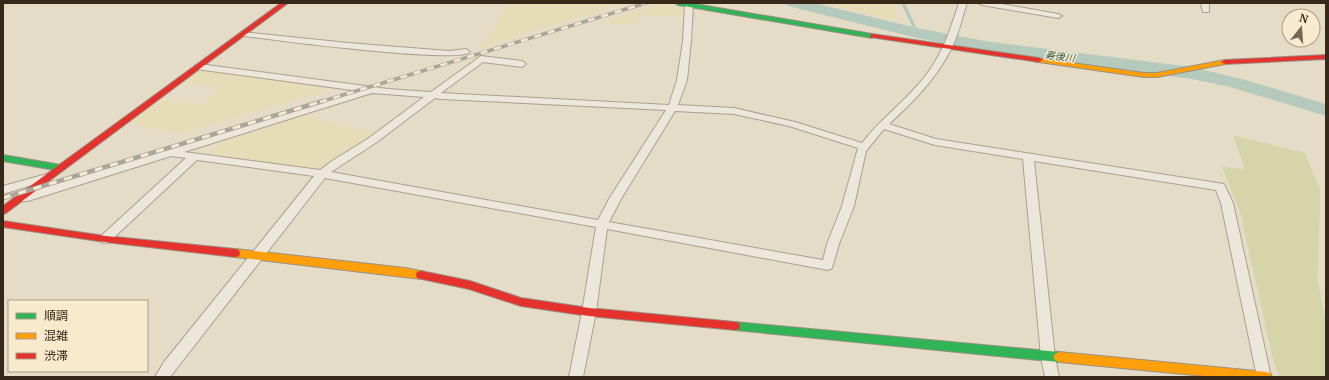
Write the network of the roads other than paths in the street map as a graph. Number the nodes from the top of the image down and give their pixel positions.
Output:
1 (285, 3) edge
2 (678, 3) edge
3 (963, 3) edge
4 (982, 3) edge
5 (689, 5) junction
6 (1058, 16) dead end
7 (244, 34) junction
8 (949, 46) junction
9 (466, 52) dead end
10 (1326, 57) edge
11 (522, 64) dead end
12 (199, 67) junction
13 (371, 90) junction
14 (435, 95) junction
15 (673, 107) junction
16 (882, 125) junction
17 (864, 147) junction
18 (172, 153) junction
19 (196, 156) junction
20 (1028, 156) junction
21 (3, 158) edge
22 (61, 168) junction
23 (322, 174) junction
24 (50, 176) junction
25 (3, 190) edge
26 (18, 200) junction
27 (3, 211) edge
28 (3, 224) edge
29 (602, 224) junction
30 (105, 239) junction
31 (257, 257) junction
32 (589, 312) junction
33 (1048, 357) junction
34 (162, 377) edge
35 (576, 377) edge
36 (1052, 377) edge
37 (1265, 377) edge

1 - 7 street
2 - 5 street
3 - 8 street
4 - 6 street
5 - 8 street
5 - 15 street
7 - 9 street
7 - 12 street
8 - 10 street
8 - 16 street
11 - 14 street
12 - 13 street
12 - 22 street
13 - 14 street
13 - 18 street
14 - 15 street
14 - 23 street
15 - 17 street
15 - 29 street
16 - 17 street
16 - 20 street
17 - 29 street
18 - 19 street
18 - 26 street
19 - 23 street
19 - 30 street
20 - 33 street
20 - 37 street
21 - 22 street
22 - 24 street
23 - 29 street
23 - 31 street
24 - 25 street
24 - 26 street
26 - 27 street
28 - 30 street
29 - 32 street
30 - 31 street
31 - 32 street
31 - 34 street
32 - 33 street
32 - 35 street
33 - 36 street
33 - 37 street

